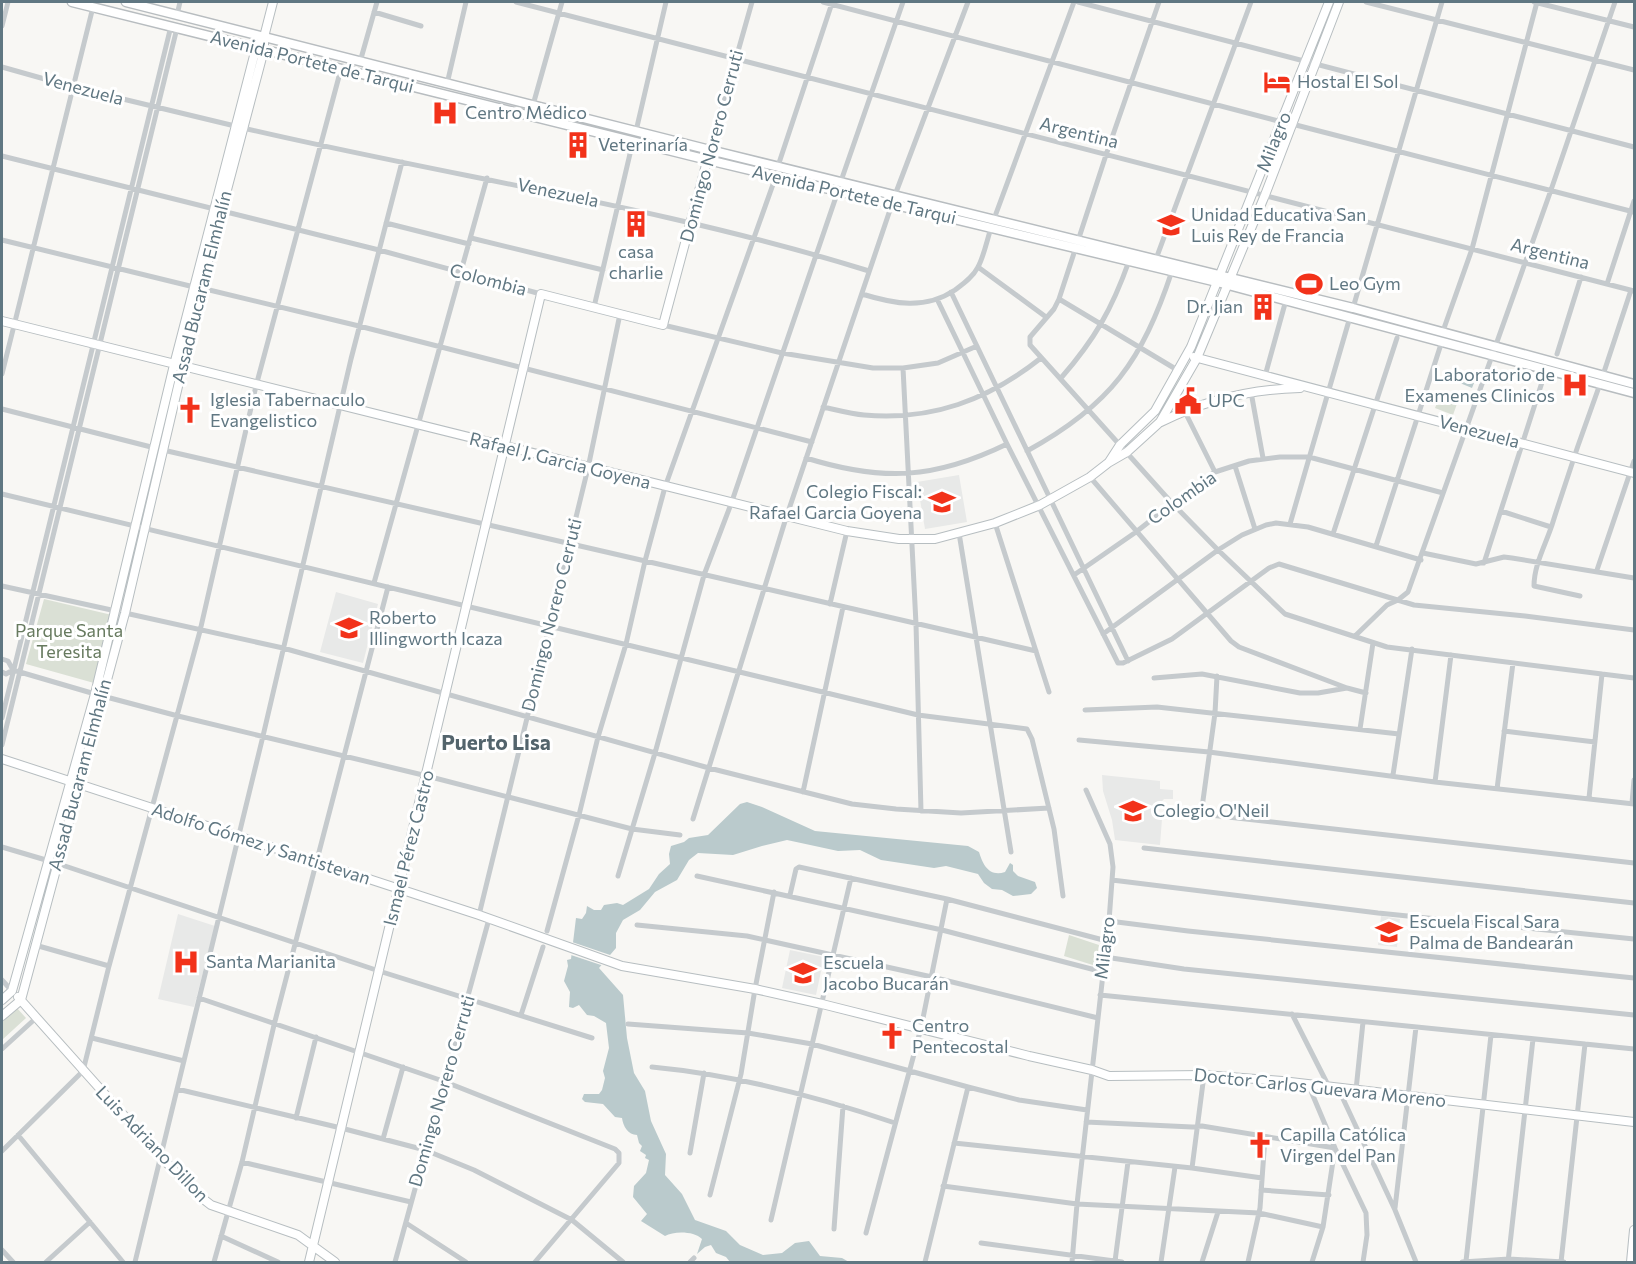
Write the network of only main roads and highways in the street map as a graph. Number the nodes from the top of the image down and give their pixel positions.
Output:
1 (72, 2) edge
2 (126, 2) edge
3 (992, 223) junction
4 (1076, 244) junction
5 (1219, 278) junction
6 (1229, 281) junction
7 (1601, 379) junction
8 (1635, 384) edge
9 (1635, 393) edge

1 - 3 main road, Avenida Portete de Tarqui
2 - 3 main road, Avenida Portete de Tarqui
3 - 4 main road, Avenida Portete de Tarqui
4 - 5 main road, Avenida Portete de Tarqui
4 - 5 main road, Avenida Portete de Tarqui
5 - 6 main road, Avenida Portete de Tarqui
6 - 7 main road, Avenida Portete de Tarqui
6 - 7 main road, Avenida Portete de Tarqui
7 - 8 main road, Avenida Portete de Tarqui
7 - 9 main road, Avenida Portete de Tarqui

